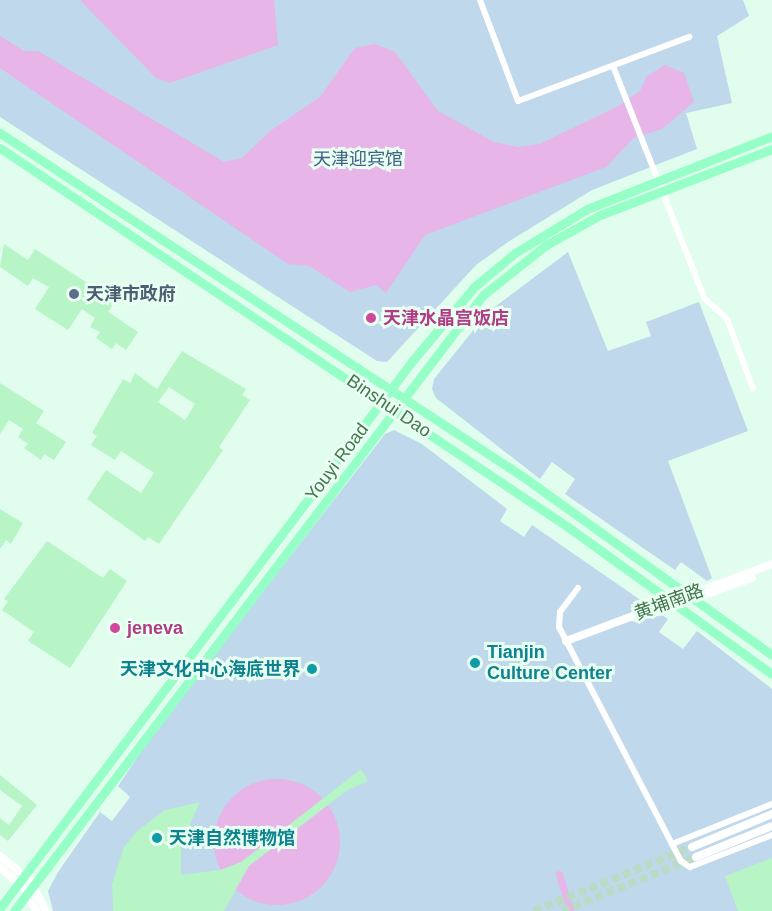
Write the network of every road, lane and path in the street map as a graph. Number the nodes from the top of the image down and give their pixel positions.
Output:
1 (480, 0) edge
2 (690, 38) dead end
3 (613, 66) junction
4 (0, 133) edge
5 (772, 136) edge
6 (0, 148) edge
7 (772, 149) edge
8 (659, 179) junction
9 (664, 191) junction
10 (753, 388) dead end
11 (392, 389) junction
12 (404, 398) junction
13 (383, 402) junction
14 (395, 410) junction
15 (772, 564) edge
16 (772, 570) edge
17 (579, 589) dead end
18 (691, 597) junction
19 (676, 603) junction
20 (569, 643) junction
21 (772, 656) edge
22 (772, 674) edge
23 (772, 804) edge
24 (772, 814) edge
25 (772, 826) edge
26 (772, 835) edge
27 (673, 844) junction
28 (692, 848) tunnel mouth
29 (0, 856) edge
30 (696, 857) tunnel mouth
31 (0, 867) edge
32 (22, 878) junction
33 (31, 890) junction
34 (0, 908) edge
35 (14, 911) edge
36 (36, 911) edge
37 (46, 911) edge

1 - 3 street
2 - 3 street
3 - 8 street
4 - 11 main road, Binshui Dao
5 - 8 main road, Youyi Road
6 - 13 main road, Binshui Dao
7 - 9 main road, Youyi Road
8 - 9 street
8 - 11 main road, Youyi Road
9 - 10 street
9 - 12 main road, Youyi Road
11 - 12 main road, Binshui Dao
11 - 13 main road, Youyi Road
12 - 14 main road, Youyi Road
12 - 18 main road, Binshui Dao
13 - 14 main road, Binshui Dao
13 - 32 main road, Youyi Road
14 - 19 main road, Binshui Dao
14 - 33 main road, Youyi Road
15 - 18 street, 黄埔南路
16 - 18 street, 黄埔南路
17 - 20 street
18 - 19 street, 黄埔南路
18 - 21 main road, Binshui Dao
19 - 20 street, 黄埔南路
19 - 22 main road, Binshui Dao
20 - 27 street
23 - 27 street
24 - 28 street
25 - 30 street
26 - 27 street
29 - 32 street
31 - 32 street
32 - 33 street
32 - 34 main road, Youyi Road
33 - 35 main road, Youyi Road
33 - 36 street
33 - 37 street

